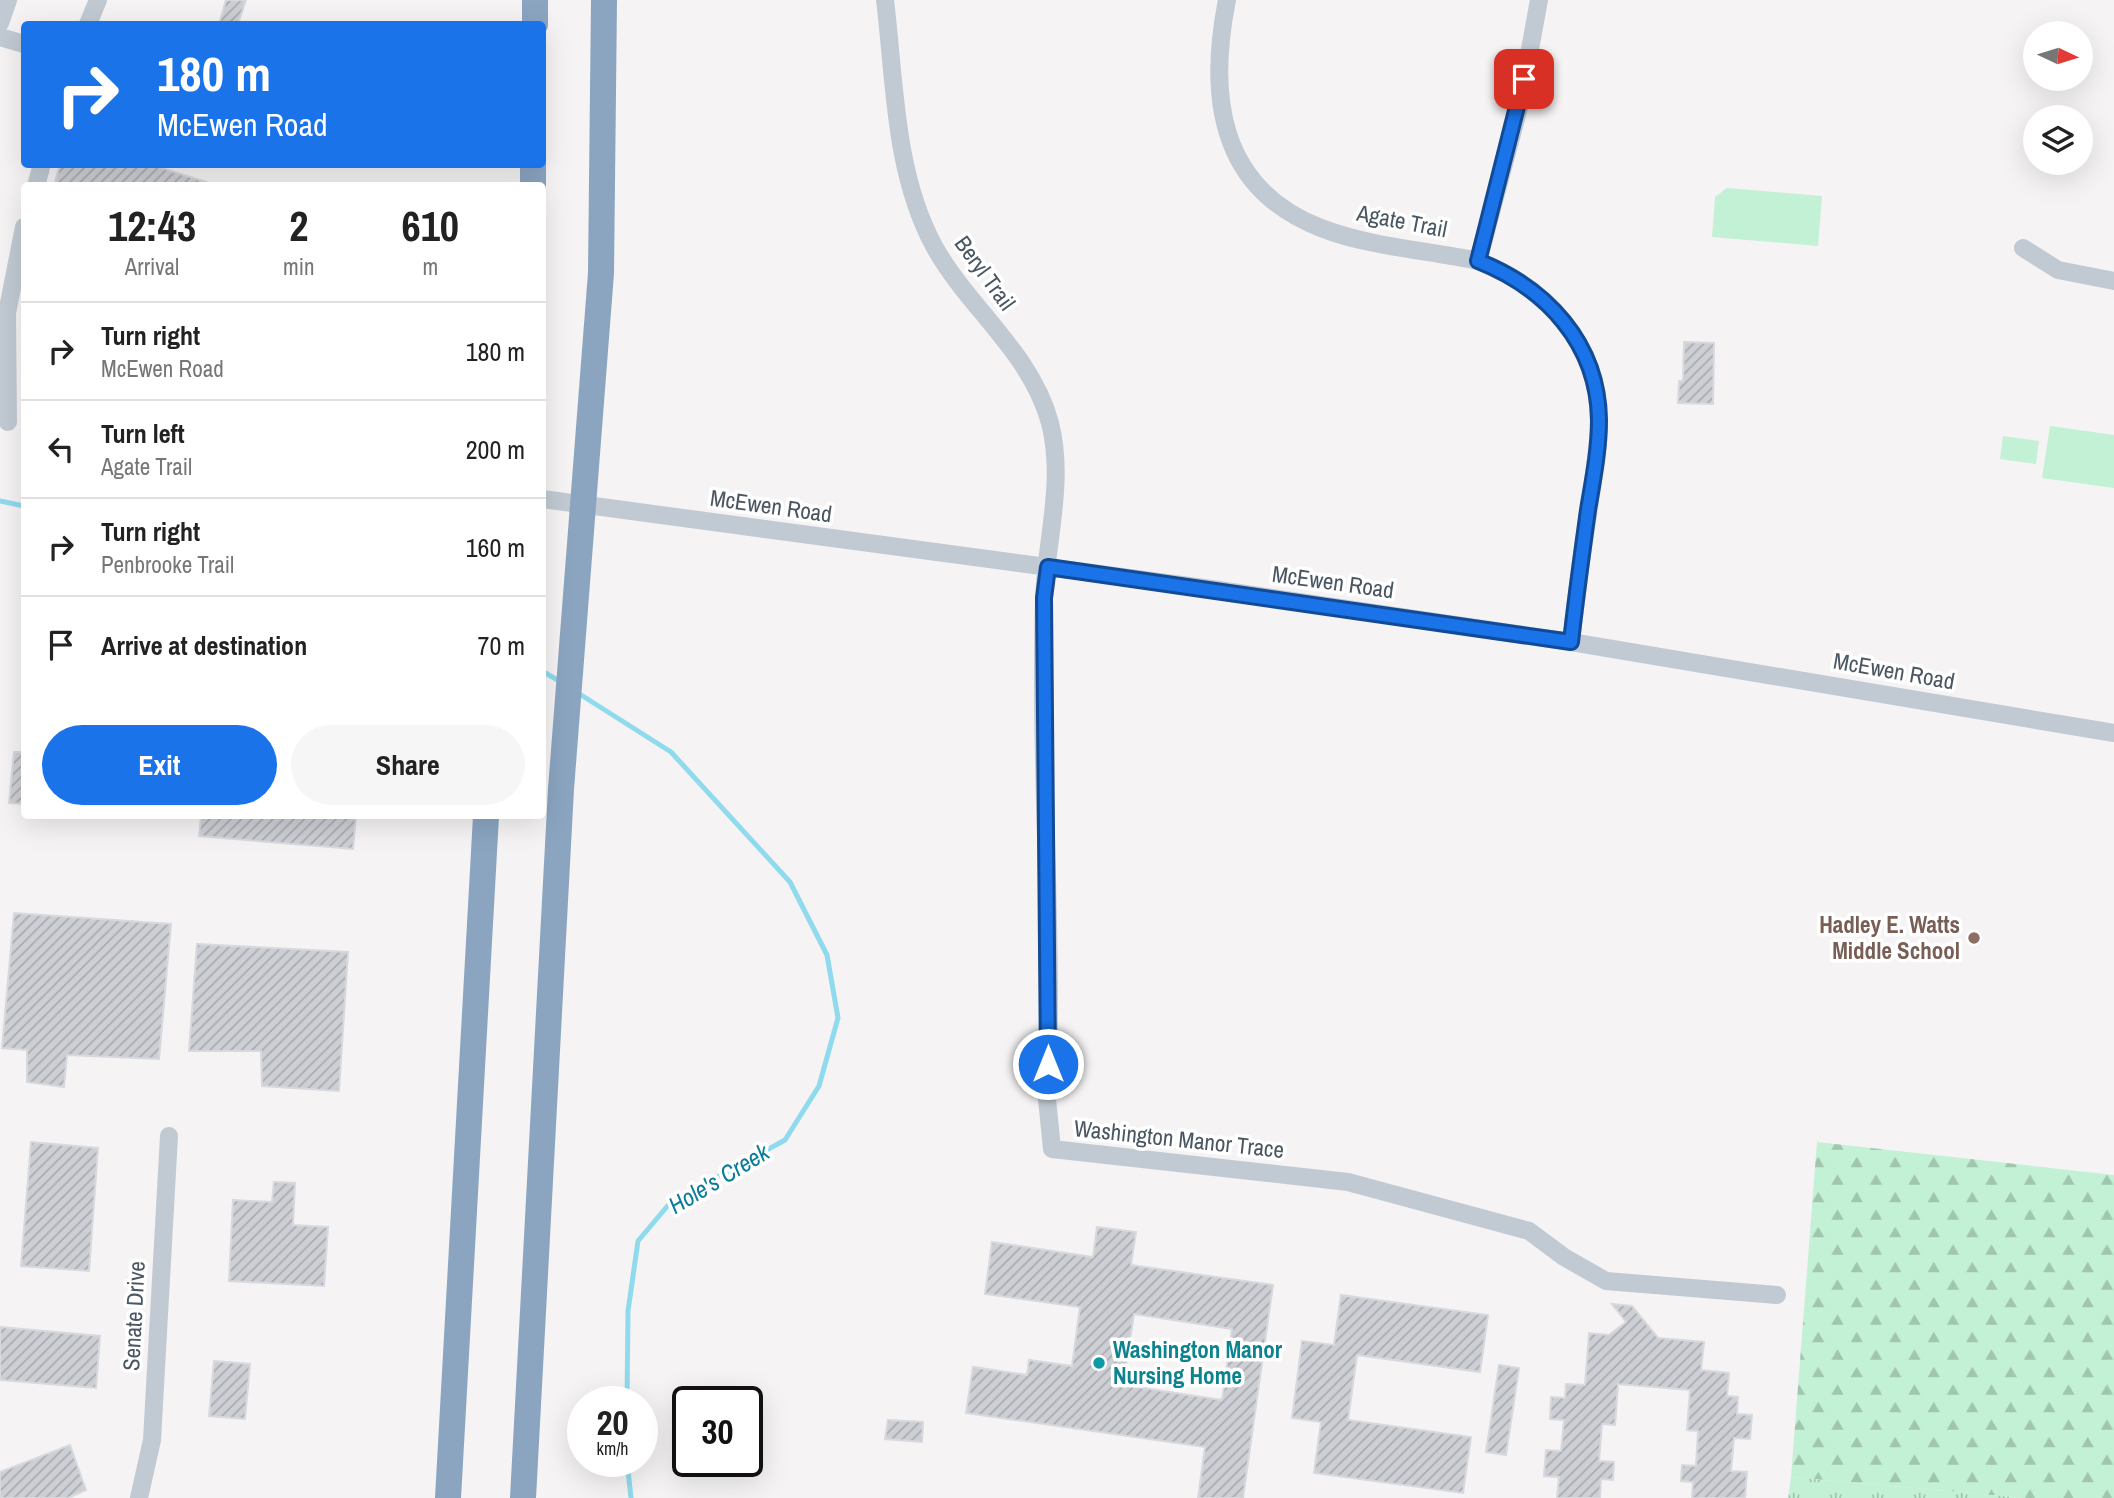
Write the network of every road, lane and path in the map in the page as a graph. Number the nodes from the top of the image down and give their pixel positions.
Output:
1 (8, 0) edge
2 (98, 0) edge
3 (535, 0) edge
4 (604, 0) edge
5 (885, 0) edge
6 (1227, 0) edge
7 (1539, 0) edge
8 (89, 21) edge
9 (535, 21) edge
10 (0, 23) edge
11 (0, 37) edge
12 (21, 43) edge
13 (21, 242) edge
14 (2023, 248) dead end
15 (1478, 261) junction
16 (2114, 281) edge
17 (11, 422) edge
18 (546, 500) edge
19 (1048, 567) junction
20 (1571, 642) junction
21 (2114, 733) edge
22 (486, 819) edge
23 (169, 1136) dead end
24 (1777, 1295) dead end
25 (139, 1498) edge
26 (448, 1498) edge
27 (523, 1498) edge

1 - 10 street
2 - 8 street
3 - 9 highway
4 - 27 highway
5 - 19 street, Beryl Trail
6 - 15 street, Agate Trail
7 - 15 street
11 - 12 street
13 - 17 street
14 - 16 street
15 - 20 street, Agate Trail
18 - 19 street, McEwen Road
19 - 20 street, McEwen Road
19 - 24 street, Washington Manor Trace
20 - 21 street, McEwen Road
22 - 26 highway
23 - 25 street, Senate Drive

